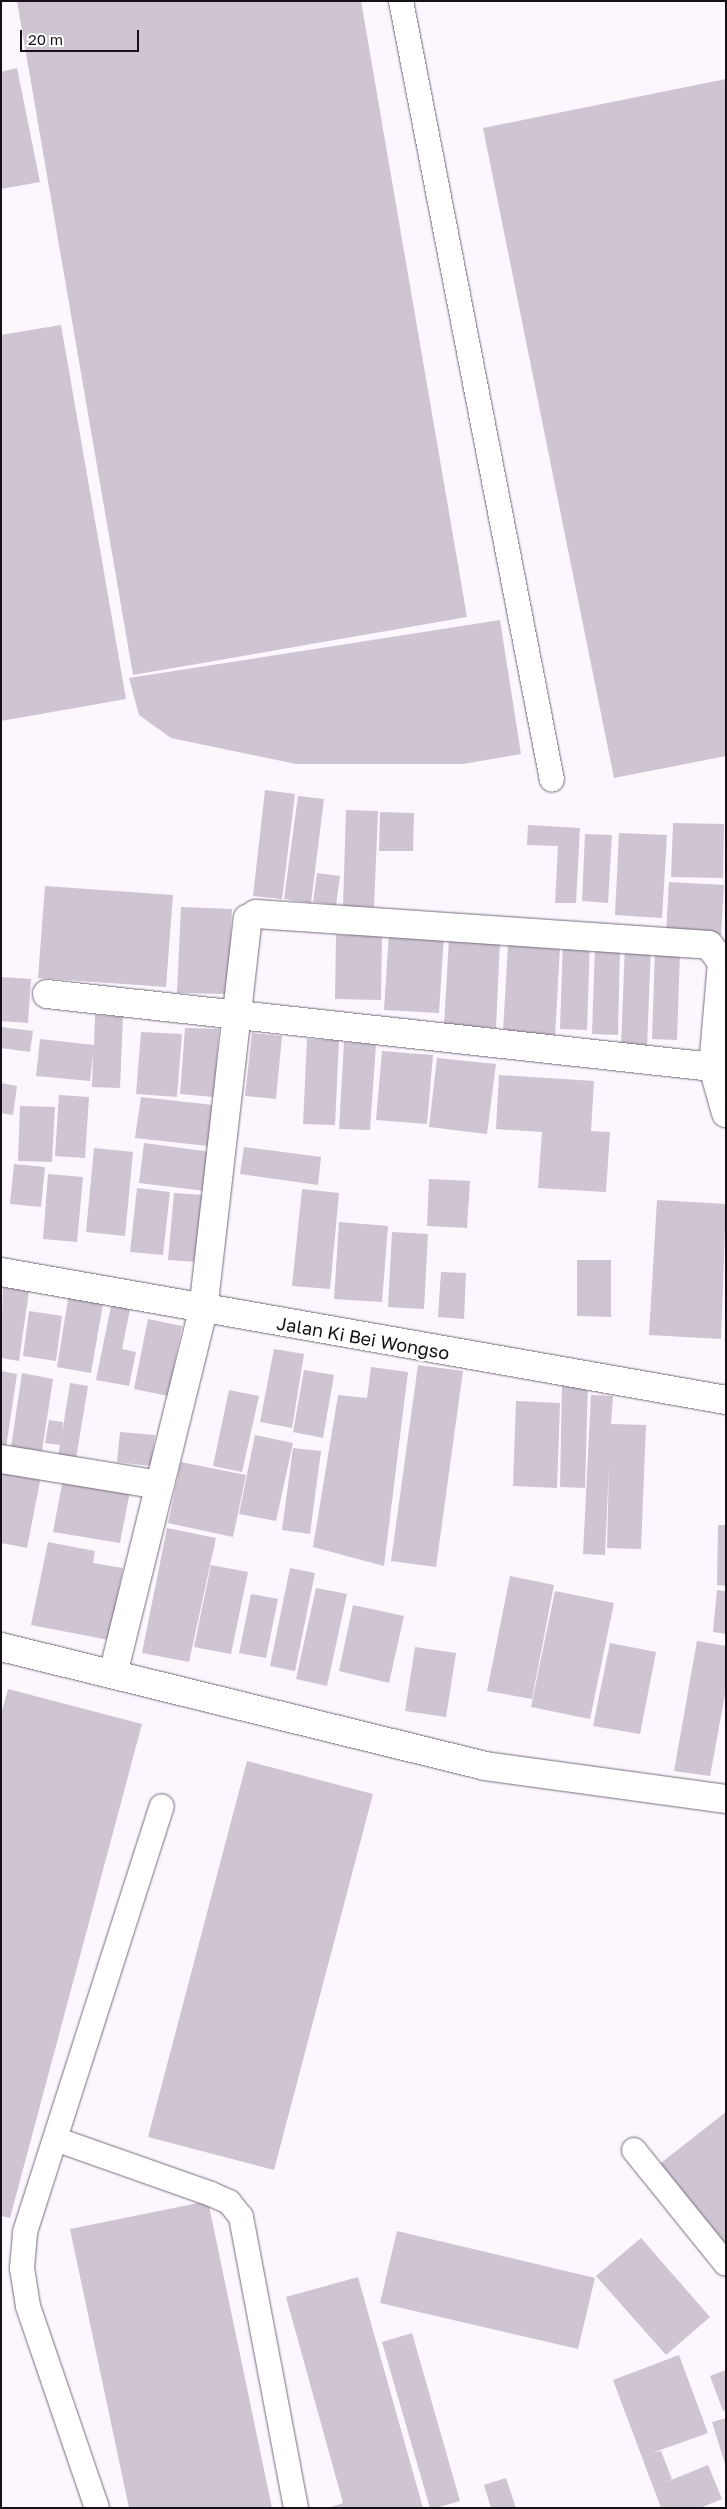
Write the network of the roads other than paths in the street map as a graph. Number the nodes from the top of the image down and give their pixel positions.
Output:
1 (401, 1) edge
2 (552, 780) dead end
3 (47, 994) dead end
4 (722, 995) edge
5 (238, 1018) junction
6 (713, 1068) junction
7 (726, 1113) edge
8 (1, 1272) edge
9 (203, 1311) junction
10 (726, 1400) edge
11 (1, 1460) edge
12 (160, 1485) junction
13 (1, 1647) edge
14 (113, 1674) junction
15 (726, 1799) edge
16 (162, 1806) dead end
17 (58, 2140) junction
18 (634, 2150) dead end
19 (726, 2264) edge
20 (97, 2508) edge
21 (296, 2508) edge

1 - 2 lane
3 - 5 street
4 - 5 street
4 - 6 street
5 - 6 street
5 - 9 street
6 - 7 street
8 - 9 street, Jalan Ki Bei Wongso
9 - 10 street, Jalan Ki Bei Wongso
9 - 12 street
11 - 12 street
12 - 14 street
13 - 14 street
14 - 15 street
16 - 17 lane
17 - 20 lane
17 - 21 lane
18 - 19 lane

